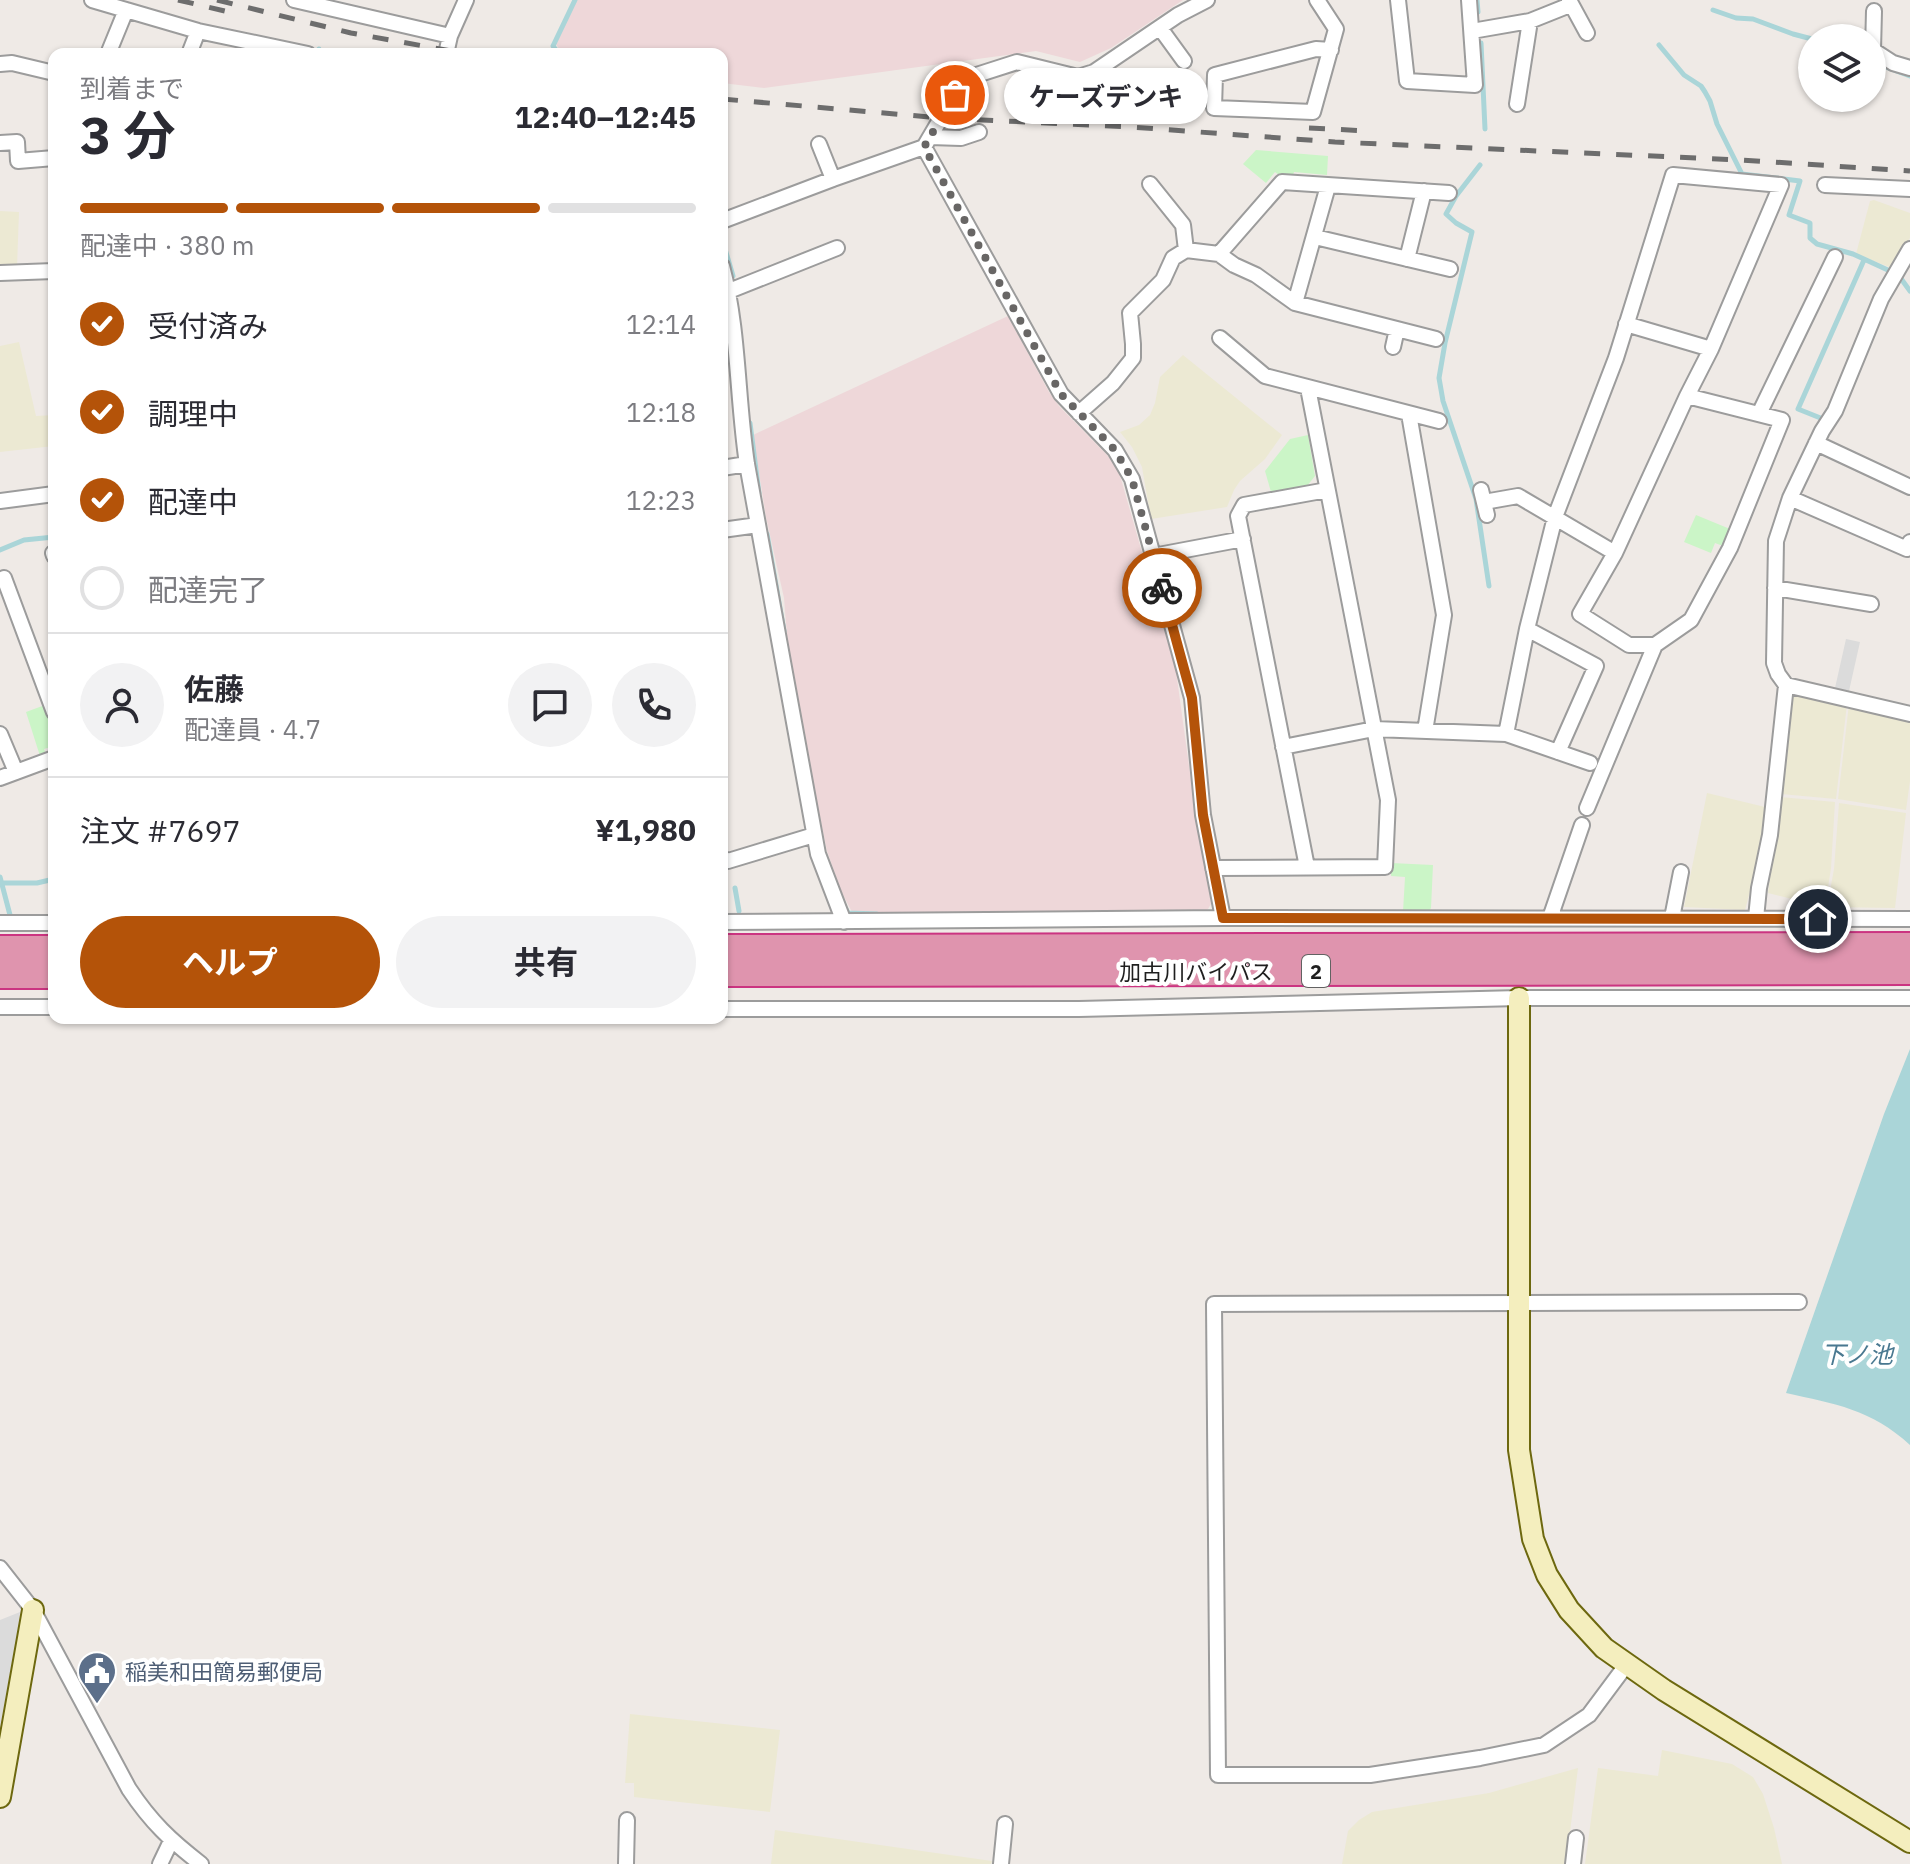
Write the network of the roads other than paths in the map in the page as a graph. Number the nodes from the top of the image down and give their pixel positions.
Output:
1 (92, 0) edge
2 (294, 0) edge
3 (466, 0) edge
4 (1207, 0) edge
5 (1317, 0) edge
6 (1398, 0) edge
7 (1469, 0) edge
8 (1570, 2) edge
9 (126, 10) junction
10 (1874, 11) dead end
11 (1530, 21) junction
12 (1160, 28) junction
13 (198, 31) junction
14 (1472, 31) junction
15 (1587, 33) dead end
16 (450, 36) junction
17 (110, 48) edge
18 (191, 48) edge
19 (276, 48) edge
20 (447, 48) edge
21 (1331, 50) junction
22 (1184, 61) dead end
23 (0, 64) edge
24 (1910, 68) edge
25 (48, 72) edge
26 (1520, 76) junction
27 (1078, 77) junction
28 (1503, 78) dead end
29 (1047, 99) dead end
30 (1517, 104) dead end
31 (979, 132) dead end
32 (927, 142) junction
33 (0, 143) edge
34 (819, 144) dead end
35 (48, 158) edge
36 (833, 179) junction
37 (1150, 184) dead end
38 (1825, 185) dead end
39 (1328, 186) junction
40 (1910, 189) edge
41 (1424, 191) junction
42 (1449, 193) dead end
43 (728, 219) edge
44 (1315, 237) junction
45 (837, 248) dead end
46 (1910, 249) edge
47 (1186, 250) junction
48 (1219, 254) junction
49 (1835, 257) dead end
50 (1407, 259) junction
51 (1450, 269) dead end
52 (48, 271) edge
53 (0, 273) edge
54 (728, 287) edge
55 (729, 291) junction
56 (1295, 303) junction
57 (1626, 324) junction
58 (1397, 329) junction
59 (1220, 338) dead end
60 (1436, 339) dead end
61 (1393, 347) dead end
62 (1711, 349) junction
63 (1308, 388) junction
64 (1687, 396) junction
65 (1079, 413) junction
66 (1409, 414) junction
67 (1759, 414) junction
68 (1439, 421) dead end
69 (1816, 443) junction
70 (747, 464) junction
71 (728, 467) edge
72 (1910, 487) edge
73 (1327, 490) junction
74 (48, 495) edge
75 (1790, 498) junction
76 (0, 501) edge
77 (1484, 502) dead end
78 (1555, 517) junction
79 (758, 525) junction
80 (728, 529) edge
81 (1243, 539) junction
82 (1910, 542) edge
83 (1615, 553) junction
84 (1153, 556) junction
85 (0, 580) edge
86 (1775, 588) junction
87 (1871, 604) dead end
88 (1527, 629) junction
89 (1655, 645) junction
90 (1786, 685) junction
91 (48, 696) edge
92 (1910, 714) edge
93 (1374, 729) junction
94 (1425, 731) junction
95 (0, 734) edge
96 (1506, 734) junction
97 (1283, 747) junction
98 (1558, 752) junction
99 (48, 760) edge
100 (1590, 763) dead end
101 (16, 772) junction
102 (0, 778) edge
103 (1587, 808) dead end
104 (1582, 825) dead end
105 (814, 835) junction
106 (728, 861) edge
107 (1307, 867) junction
108 (1213, 868) junction
109 (1681, 872) dead end
110 (1223, 918) junction
111 (1550, 918) junction
112 (1672, 918) junction
113 (1756, 918) junction
114 (1910, 919) edge
115 (728, 922) edge
116 (844, 922) junction
117 (0, 923) edge
118 (48, 923) edge
119 (1910, 947) edge
120 (728, 949) edge
121 (0, 950) edge
122 (48, 950) edge
123 (1910, 970) edge
124 (728, 972) edge
125 (0, 974) edge
126 (48, 974) edge
127 (1519, 998) junction
128 (1910, 998) edge
129 (0, 1007) edge
130 (48, 1007) edge
131 (728, 1009) edge
132 (1519, 1302) junction
133 (1799, 1302) dead end
134 (0, 1568) edge
135 (33, 1610) junction
136 (1627, 1664) junction
137 (0, 1797) edge
138 (627, 1820) dead end
139 (1005, 1824) dead end
140 (1576, 1838) dead end
141 (171, 1841) junction
142 (1910, 1842) edge
143 (160, 1864) edge
144 (201, 1864) edge
145 (626, 1864) edge
146 (1001, 1864) edge
147 (1573, 1864) edge

1 - 9 street
2 - 16 street
3 - 16 street
4 - 12 street
5 - 21 street
6 - 14 street
7 - 14 street
8 - 11 street
8 - 15 street
9 - 13 street
9 - 17 street
10 - 24 street
11 - 14 street
11 - 26 street
12 - 22 street
12 - 27 street
13 - 18 street
13 - 19 street
16 - 20 street
21 - 21 street
23 - 25 street
26 - 28 street
26 - 30 street
27 - 29 street
27 - 32 street
31 - 32 street
32 - 36 street
32 - 65 street
33 - 35 street
34 - 36 street
36 - 43 street
37 - 47 street
38 - 40 street
39 - 41 street
39 - 44 street
39 - 48 street
41 - 42 street
41 - 50 street
44 - 50 street
44 - 56 street
45 - 55 street
46 - 69 street
47 - 48 street
47 - 65 street
48 - 56 street
49 - 67 street
50 - 51 street
52 - 53 street
54 - 55 street
55 - 70 street
56 - 58 street
57 - 62 street
57 - 62 street
57 - 78 street
58 - 60 street
58 - 61 street
59 - 63 street
62 - 64 street
63 - 66 street
63 - 73 street
64 - 67 street
64 - 83 street
65 - 84 street
66 - 68 street
66 - 94 street
67 - 89 street
69 - 72 street
69 - 75 street
70 - 71 street
70 - 79 street
73 - 81 street
73 - 93 street
74 - 76 street
75 - 82 street
75 - 86 street
77 - 78 street
78 - 83 street
78 - 88 street
79 - 80 street
79 - 105 street
81 - 84 street
81 - 97 street
83 - 89 street
84 - 108 street
85 - 91 street
86 - 87 street
86 - 90 street
88 - 96 street
88 - 98 street
89 - 103 street
90 - 92 street
90 - 113 street
93 - 94 street
93 - 97 street
93 - 107 street
94 - 96 street
95 - 101 street
96 - 98 street
97 - 107 street
98 - 100 street
99 - 101 street
101 - 102 street
104 - 111 street
105 - 106 street
105 - 116 street
107 - 108 street
108 - 110 street
109 - 112 street
110 - 111 street
110 - 116 street
111 - 112 street
112 - 113 street
113 - 114 street
115 - 116 street
117 - 118 street
119 - 120 highway, 加古川バイパス / 2
121 - 122 highway
123 - 124 highway, 加古川バイパス / 2
125 - 126 highway
127 - 128 street
127 - 131 street
127 - 132 street
129 - 130 street
132 - 133 street
132 - 136 street
132 - 136 street
134 - 135 street
135 - 137 street
135 - 141 street
136 - 142 street
138 - 145 street
139 - 146 street
140 - 147 street
141 - 143 street
141 - 144 street

